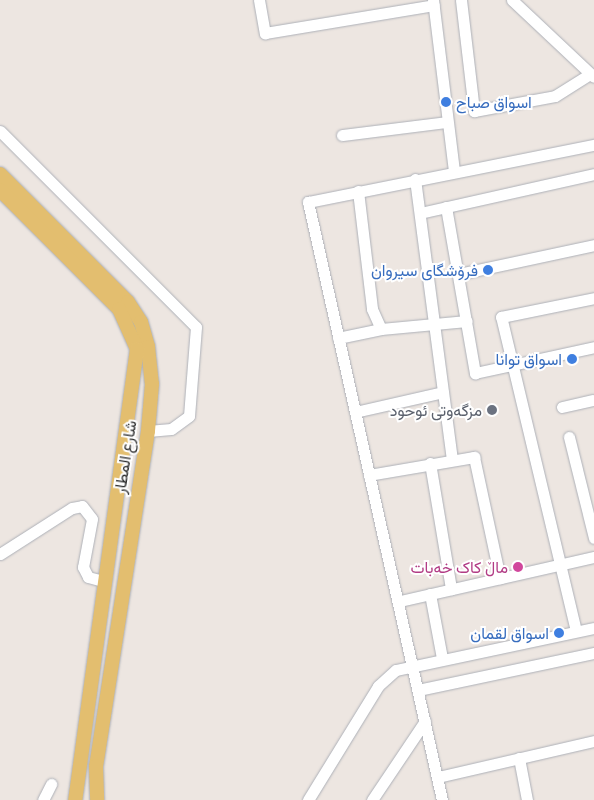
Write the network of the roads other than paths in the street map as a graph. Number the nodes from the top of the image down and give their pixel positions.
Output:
1 (260, 0) edge
2 (461, 0) edge
3 (512, 0) edge
4 (434, 3) edge
5 (592, 76) edge
6 (446, 122) junction
7 (0, 131) edge
8 (342, 136) dead end
9 (594, 145) edge
10 (454, 172) junction
11 (0, 174) edge
12 (594, 174) edge
13 (415, 179) junction
14 (358, 191) junction
15 (1, 194) edge
16 (446, 207) junction
17 (420, 213) junction
18 (594, 245) edge
19 (459, 274) junction
20 (594, 298) edge
21 (467, 321) junction
22 (436, 326) junction
23 (381, 329) junction
24 (338, 338) junction
25 (594, 347) edge
26 (509, 366) junction
27 (443, 392) junction
28 (593, 403) edge
29 (562, 407) dead end
30 (355, 412) junction
31 (148, 431) junction
32 (569, 437) dead end
33 (452, 460) junction
34 (430, 464) junction
35 (369, 475) junction
36 (589, 492) edge
37 (594, 538) edge
38 (111, 546) junction
39 (129, 546) junction
40 (0, 554) edge
41 (594, 557) edge
42 (560, 565) junction
43 (500, 578) junction
44 (103, 582) junction
45 (451, 589) junction
46 (430, 594) junction
47 (400, 601) junction
48 (594, 628) edge
49 (576, 632) junction
50 (594, 653) edge
51 (442, 658) junction
52 (413, 664) junction
53 (418, 690) junction
54 (424, 721) junction
55 (594, 741) edge
56 (518, 758) junction
57 (438, 777) junction
58 (52, 784) dead end
59 (75, 799) edge
60 (97, 799) edge
61 (43, 800) edge
62 (308, 800) edge
63 (372, 800) edge
64 (442, 800) edge
65 (527, 800) edge

1 - 4 street
2 - 5 street
3 - 5 street
4 - 6 street
6 - 8 street
6 - 10 street
7 - 31 street
9 - 10 street
10 - 13 street
11 - 31 main road, شارع المطار
12 - 16 street
13 - 14 street
13 - 17 street
14 - 23 street
14 - 24 street
15 - 38 main road, شارع المطار
16 - 17 street
16 - 19 street
17 - 22 street
18 - 19 street
19 - 21 street
20 - 26 street
21 - 22 street
21 - 26 street
22 - 23 street
22 - 27 street
23 - 24 street
24 - 30 street
25 - 26 street
26 - 42 street
27 - 30 street
27 - 33 street
28 - 29 street
30 - 35 street
31 - 39 main road, شارع المطار
32 - 36 street
33 - 34 street
33 - 43 street
34 - 35 street
34 - 45 street
35 - 47 street
36 - 37 street
38 - 39 main road
38 - 44 main road, شارع المطار
39 - 60 main road, شارع المطار
40 - 44 street
41 - 42 street
42 - 43 street
42 - 49 street
43 - 45 street
44 - 59 main road, شارع المطار
45 - 46 street
46 - 47 street
46 - 51 street
47 - 52 street
48 - 49 street
49 - 51 street
50 - 53 street
51 - 52 street
52 - 53 street
52 - 62 street
53 - 54 street
54 - 57 street
54 - 63 street
55 - 56 street
56 - 57 street
56 - 65 street
57 - 64 street
58 - 61 street
59 - 60 main road

